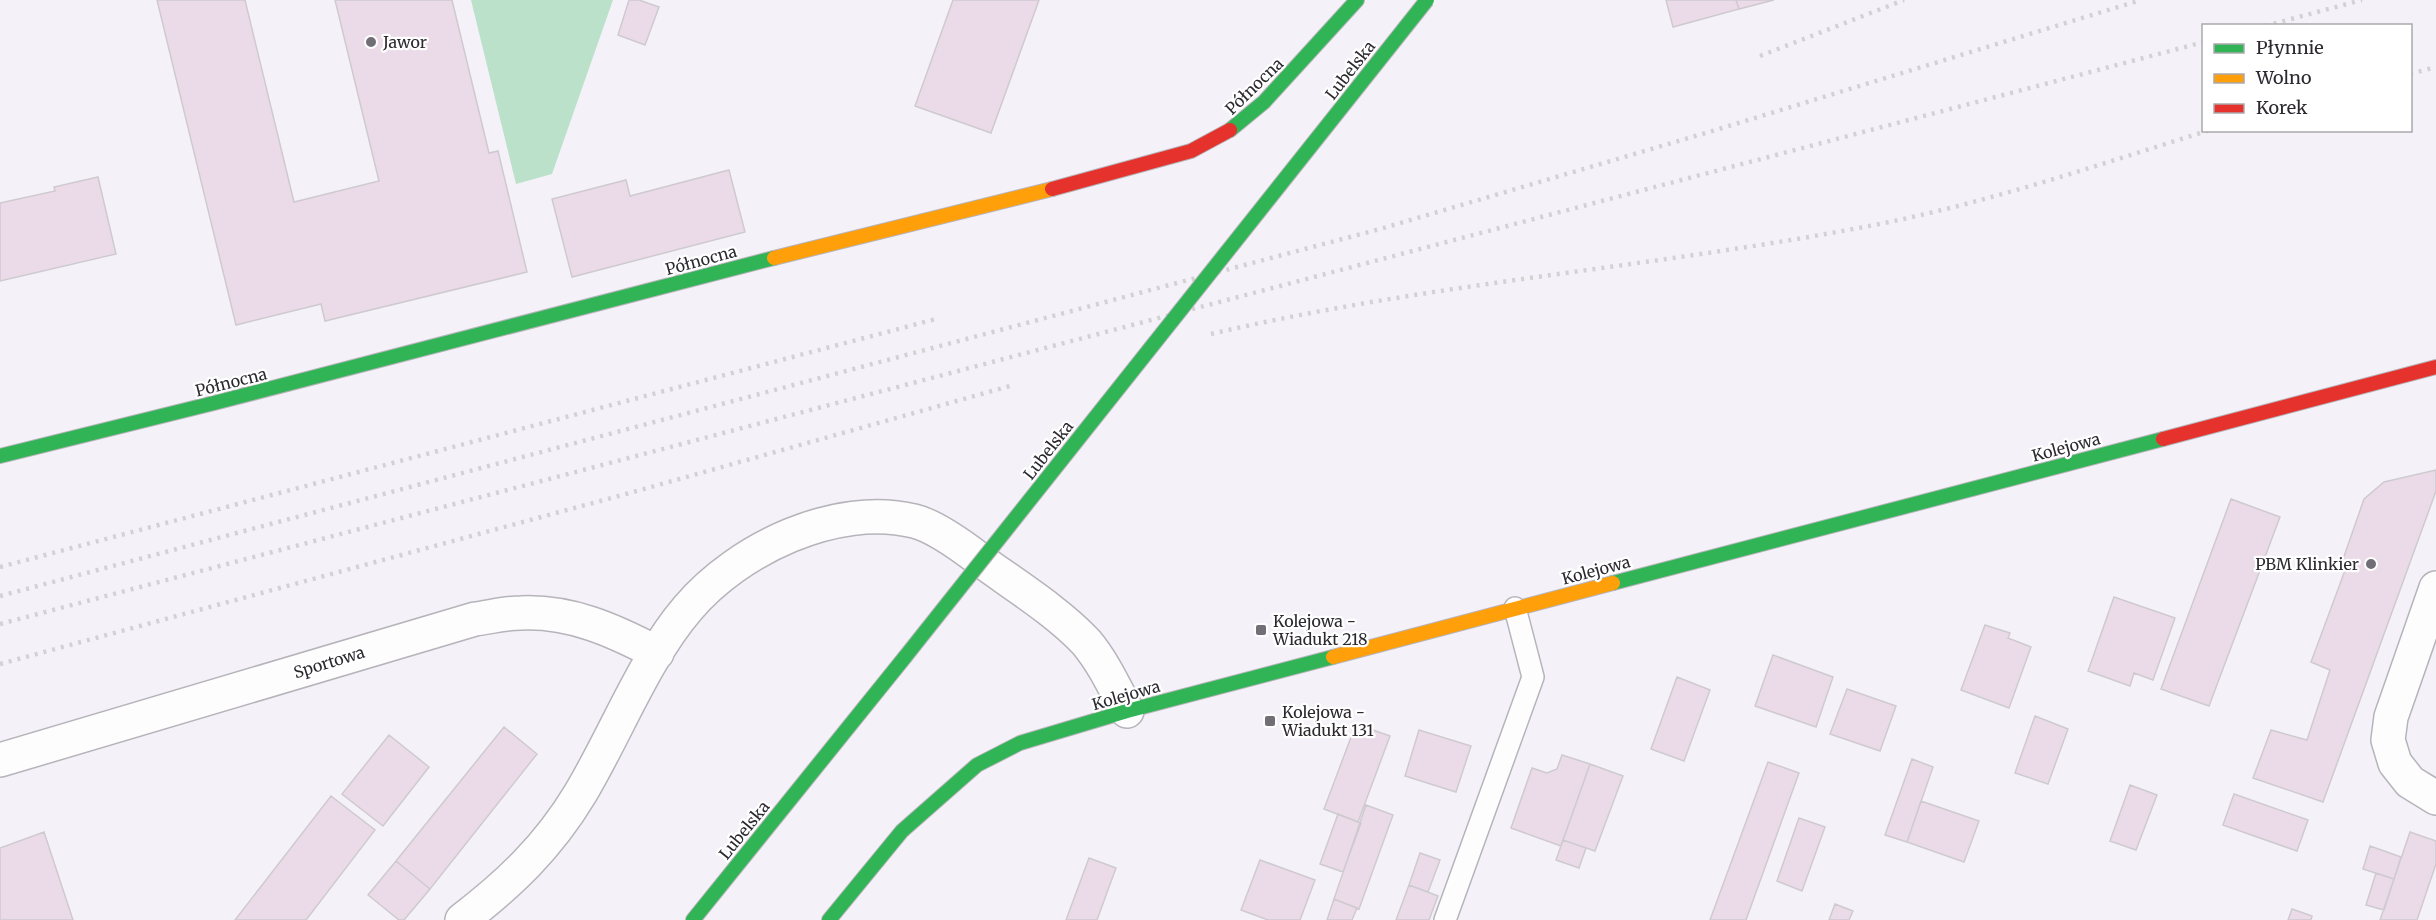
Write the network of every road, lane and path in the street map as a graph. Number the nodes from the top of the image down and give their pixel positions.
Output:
1 (1357, 0) edge
2 (1427, 0) edge
3 (2436, 367) edge
4 (0, 456) edge
5 (2436, 588) edge
6 (1515, 608) junction
7 (657, 653) junction
8 (1126, 711) junction
9 (0, 760) edge
10 (2436, 798) edge
11 (462, 920) edge
12 (693, 920) edge
13 (829, 920) edge
14 (1445, 920) edge

1 - 4 street, Północna
2 - 12 street, Lubelska, bridge
3 - 6 street, Kolejowa
5 - 10 street
6 - 8 street, Kolejowa
6 - 14 lane
7 - 8 street
7 - 9 street, Sportowa
7 - 11 street
8 - 13 street, Kolejowa

